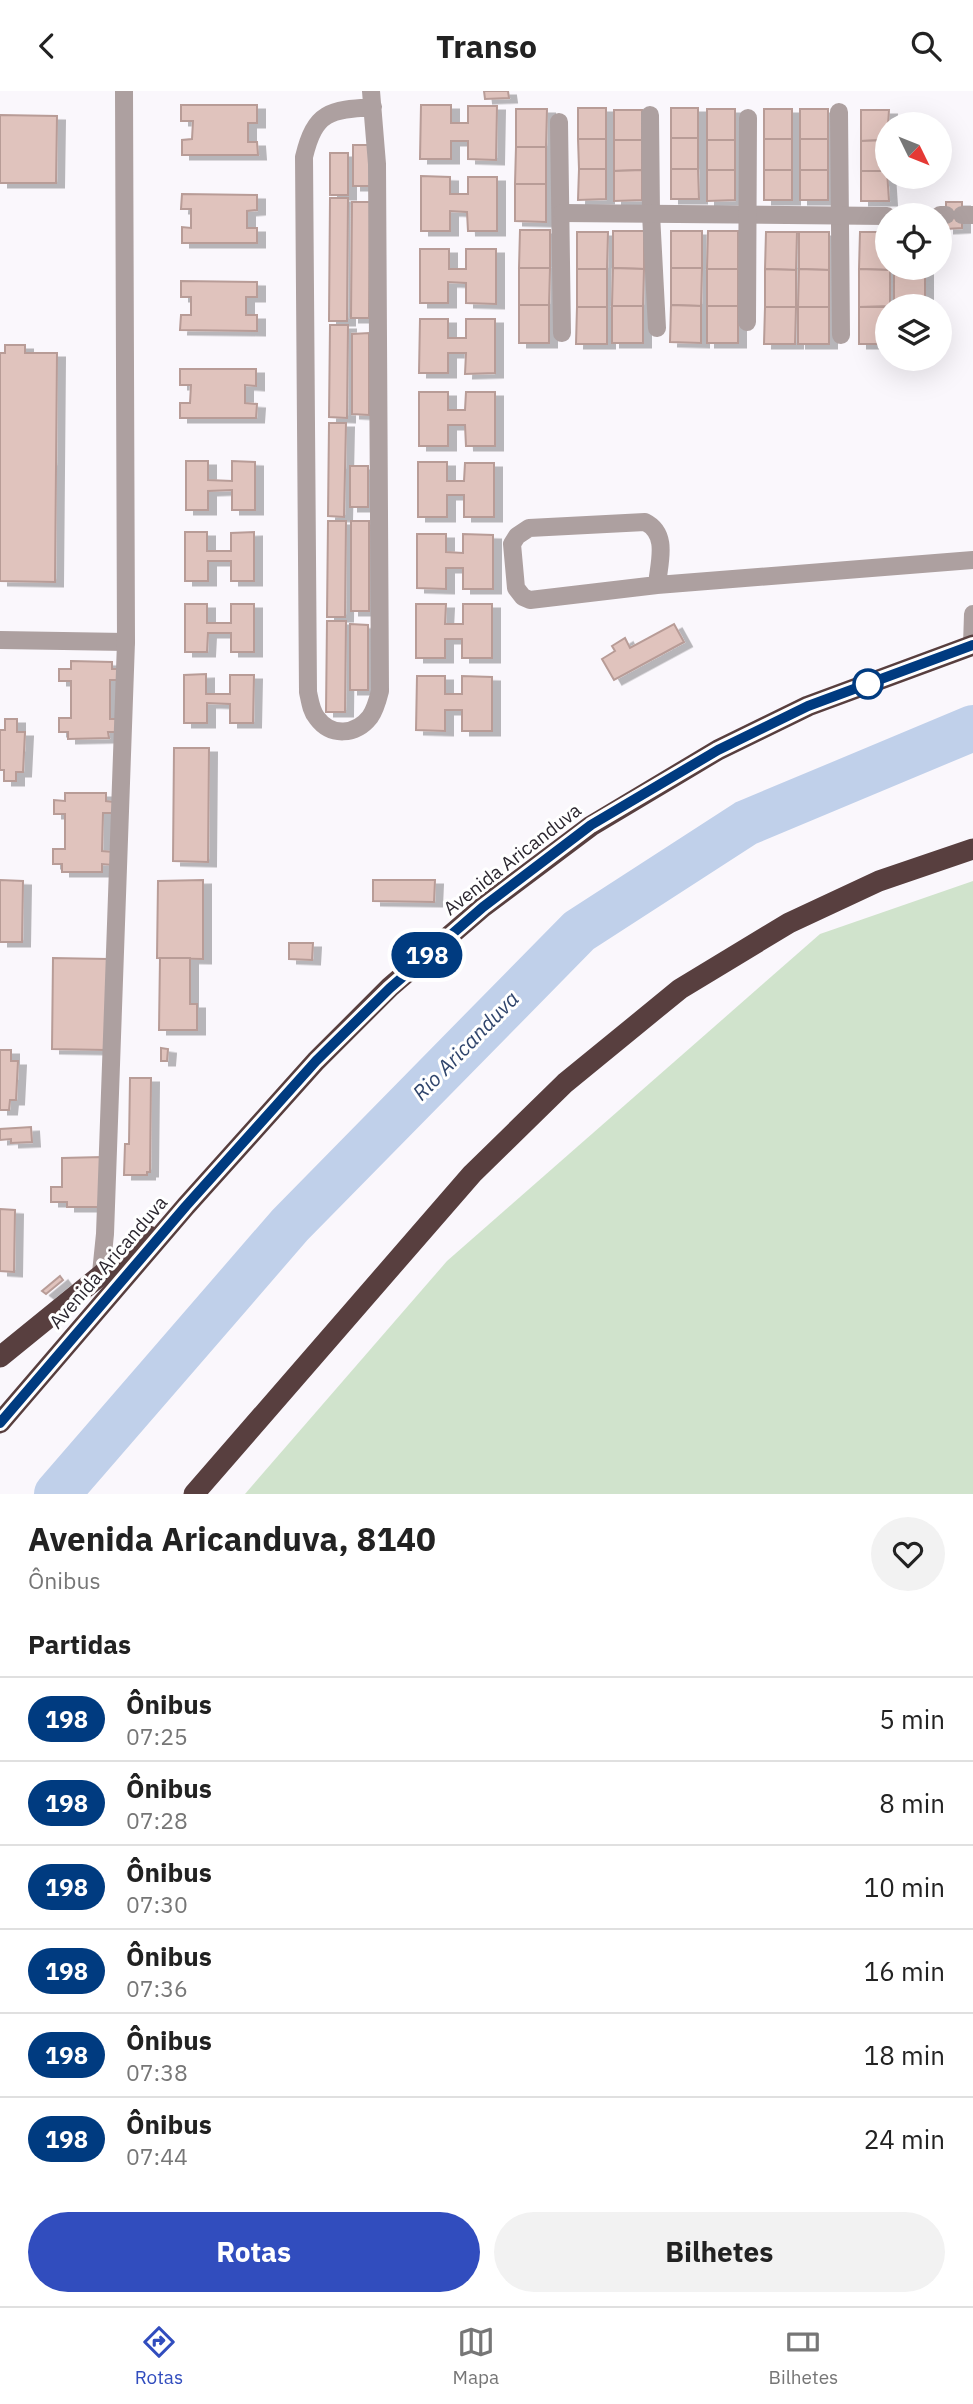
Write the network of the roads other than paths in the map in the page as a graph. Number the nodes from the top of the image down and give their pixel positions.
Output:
1 (124, 91) edge
2 (372, 99) edge
3 (839, 111) dead end
4 (650, 115) dead end
5 (748, 118) dead end
6 (559, 122) dead end
7 (562, 213) junction
8 (746, 213) junction
9 (651, 214) junction
10 (841, 216) junction
11 (875, 216) edge
12 (747, 322) dead end
13 (657, 327) dead end
14 (562, 333) dead end
15 (841, 335) dead end
16 (973, 560) edge
17 (657, 585) junction
18 (973, 614) edge
19 (0, 640) edge
20 (126, 642) junction
21 (972, 645) edge
22 (973, 849) edge
23 (186, 1206) junction
24 (101, 1273) junction
25 (0, 1357) edge
26 (0, 1423) edge
27 (194, 1494) edge

1 - 20 street
2 - 2 street
3 - 10 street
4 - 9 street
5 - 8 street
6 - 7 street
7 - 9 street
7 - 14 street
8 - 9 street
8 - 10 street
8 - 12 street
9 - 13 street
10 - 11 street
10 - 15 street
16 - 17 street
17 - 17 street
18 - 21 street
19 - 20 street
20 - 24 street
21 - 23 highway, Avenida Aricanduva
22 - 27 highway
23 - 24 highway
23 - 26 highway, Avenida Aricanduva
24 - 25 highway

